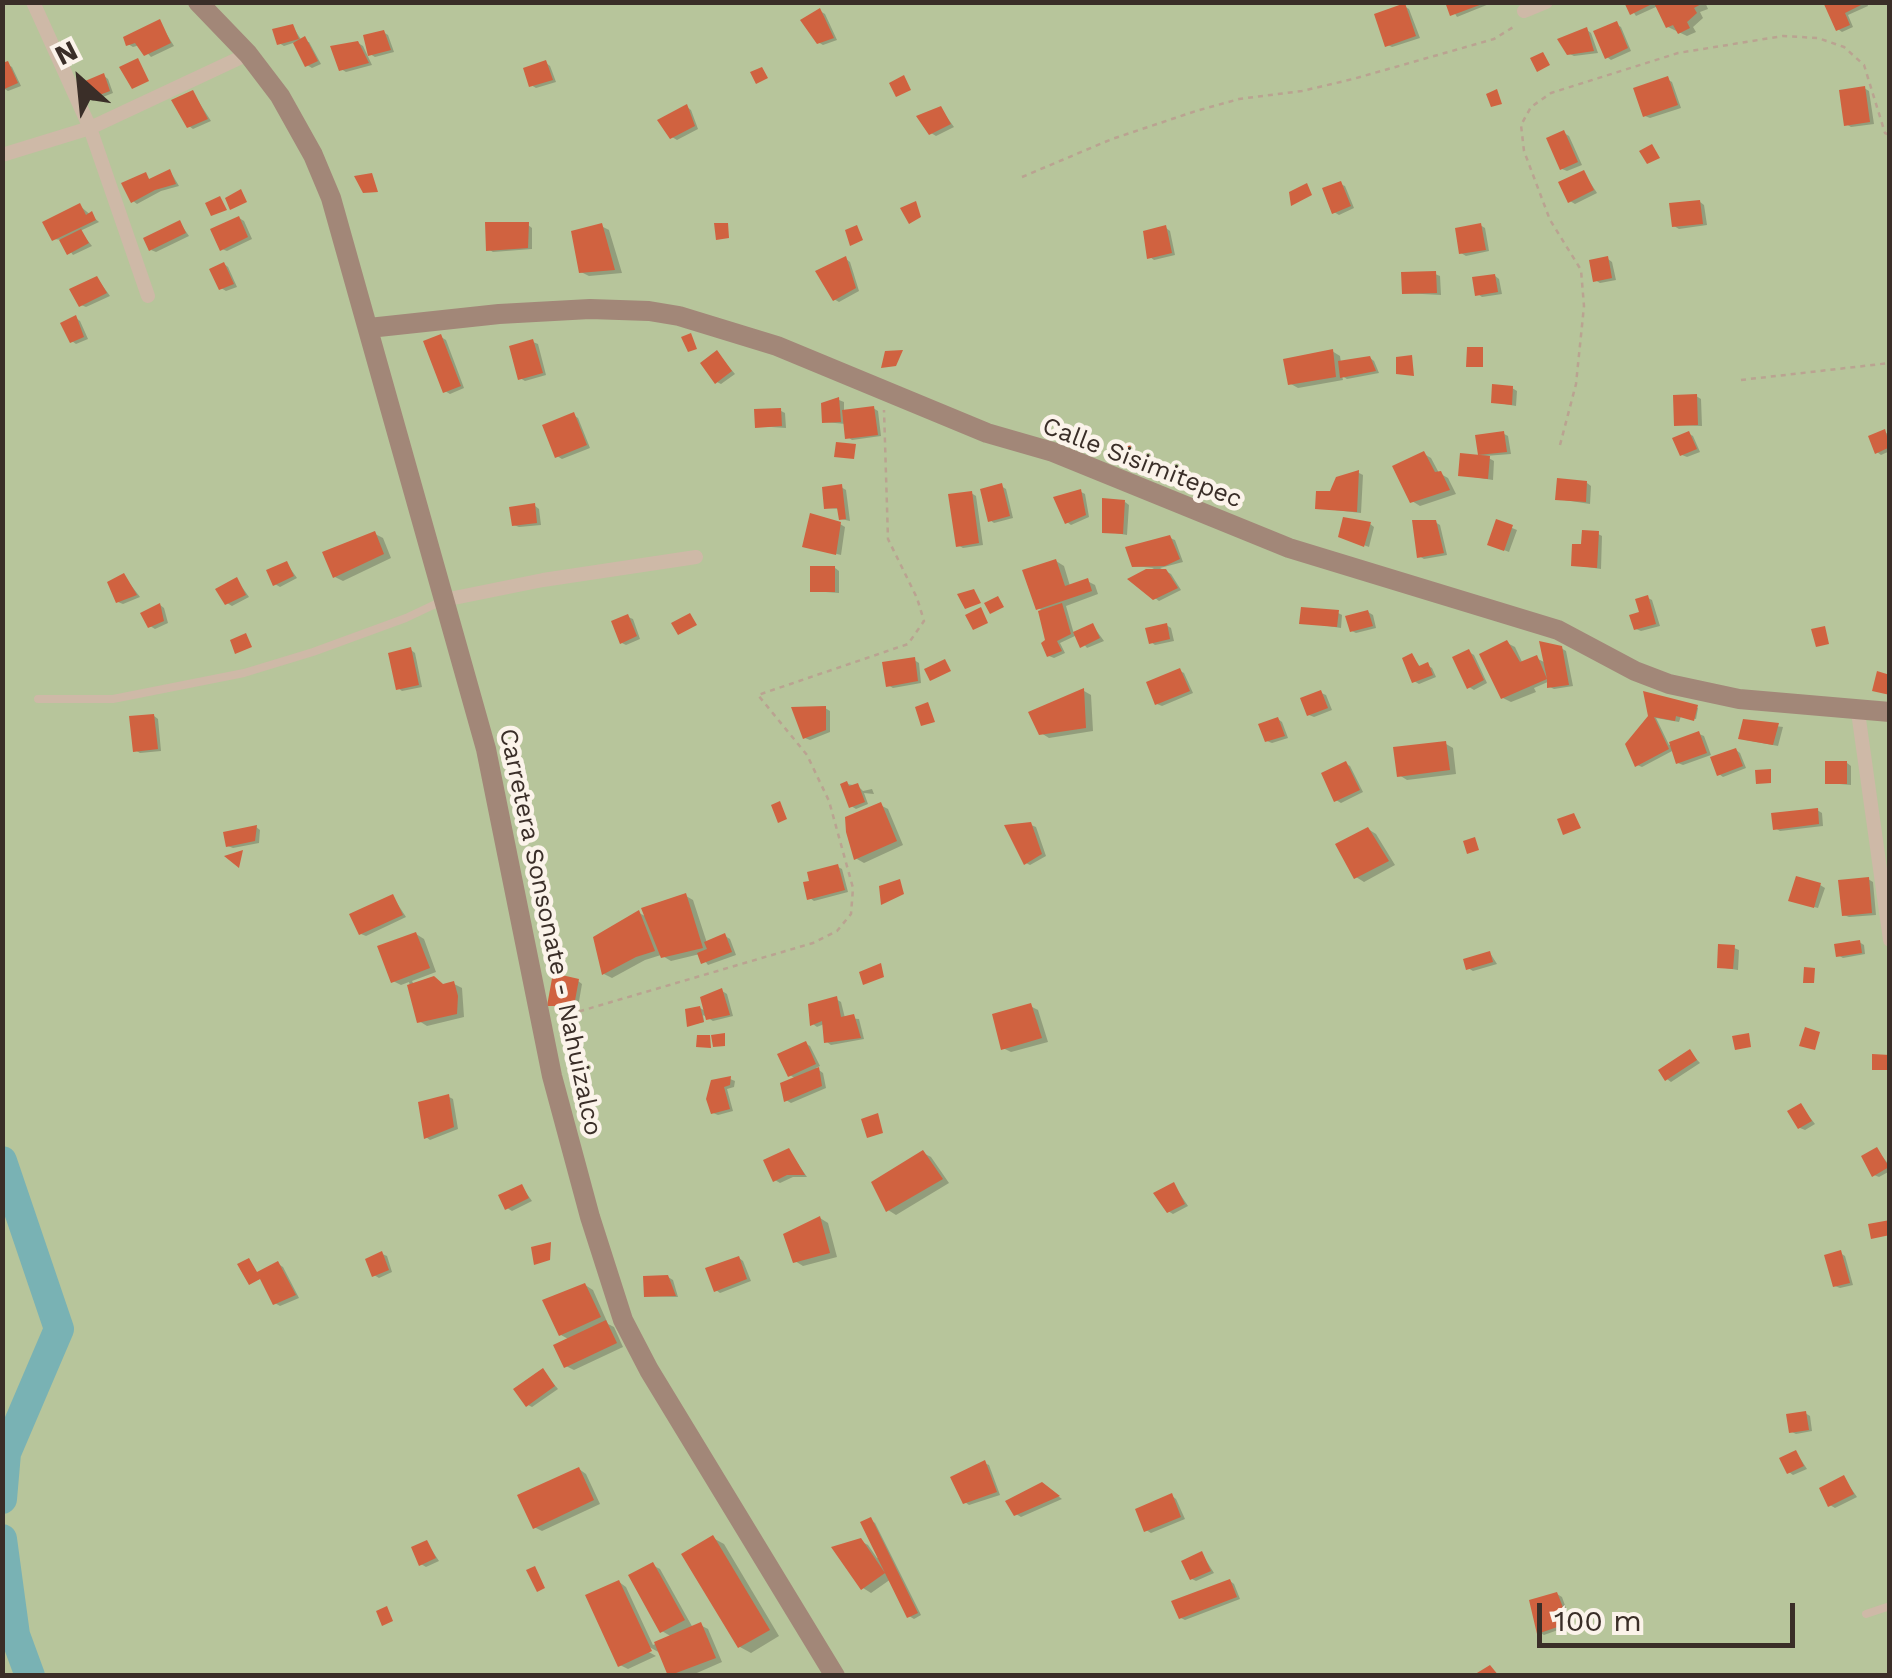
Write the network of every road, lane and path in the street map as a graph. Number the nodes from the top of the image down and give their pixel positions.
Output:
1 (32, 2) edge
2 (198, 2) edge
3 (1546, 2) edge
4 (1524, 12) joint
5 (248, 54) junction
6 (90, 128) junction
7 (1890, 135) edge
8 (2, 155) edge
9 (1022, 177) dead end
10 (148, 296) dead end
11 (369, 328) junction
12 (1890, 364) edge
13 (1740, 380) dead end
14 (882, 388) junction
15 (1560, 445) dead end
16 (696, 556) dead end
17 (444, 600) junction
18 (38, 699) dead end
19 (1858, 712) junction
20 (1890, 712) edge
21 (1890, 940) edge
22 (540, 1022) junction
23 (1890, 1606) edge
24 (1866, 1614) dead end
25 (835, 1676) edge

1 - 6 street
2 - 5 street, Carretera Sonsonate - Nahuizalco
3 - 4 street
4 - 9 path
5 - 6 street
5 - 11 street, Carretera Sonsonate - Nahuizalco
6 - 8 street
6 - 10 street
7 - 15 path
11 - 14 street, Calle Sisimitepec
11 - 17 street, Carretera Sonsonate - Nahuizalco
12 - 13 path
14 - 19 street, Calle Sisimitepec
14 - 22 path
16 - 17 street
17 - 18 lane
17 - 22 street, Carretera Sonsonate - Nahuizalco
19 - 20 street, Calle Sisimitepec
19 - 21 street
22 - 25 street, Carretera Sonsonate - Nahuizalco
23 - 24 lane

